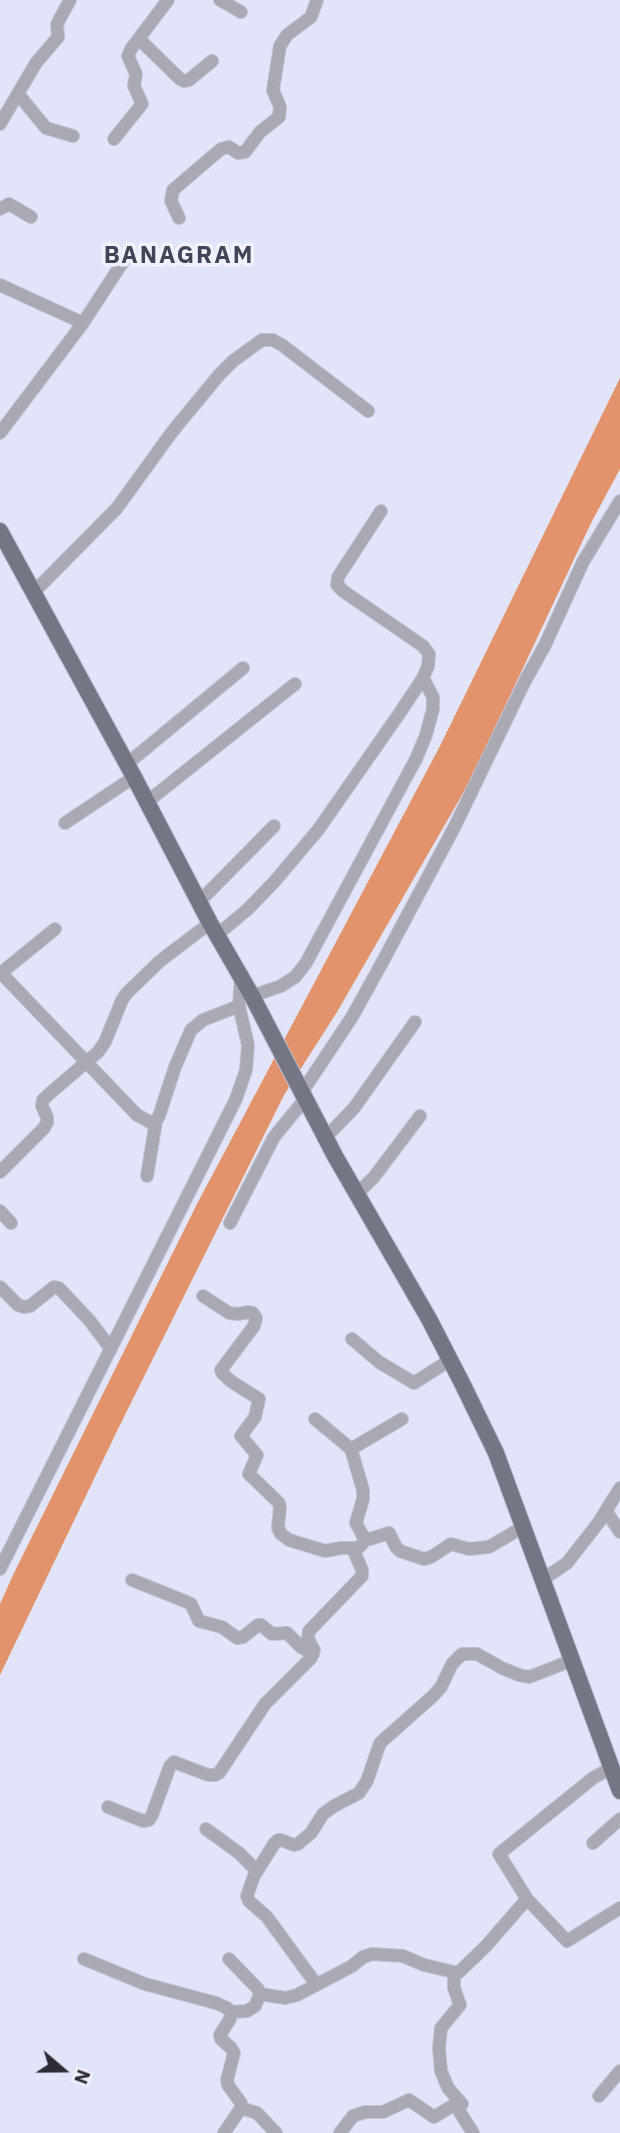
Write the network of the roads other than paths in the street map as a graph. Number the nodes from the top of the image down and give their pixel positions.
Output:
1 (70, 0) edge
2 (168, 0) edge
3 (220, 0) edge
4 (317, 0) edge
5 (241, 12) dead end
6 (139, 39) junction
7 (212, 61) dead end
8 (18, 94) junction
9 (0, 124) edge
10 (73, 136) dead end
11 (114, 139) dead end
12 (0, 209) edge
13 (31, 217) dead end
14 (179, 218) dead end
15 (126, 257) dead end
16 (0, 285) edge
17 (83, 323) junction
18 (368, 411) dead end
19 (0, 433) edge
20 (620, 501) edge
21 (381, 511) dead end
22 (0, 531) edge
23 (34, 592) junction
24 (243, 668) dead end
25 (423, 678) junction
26 (295, 684) dead end
27 (130, 770) junction
28 (147, 802) junction
29 (65, 823) dead end
30 (274, 826) dead end
31 (199, 902) junction
32 (55, 929) dead end
33 (213, 929) junction
34 (1, 972) edge
35 (245, 1001) junction
36 (415, 1022) dead end
37 (88, 1062) junction
38 (302, 1092) junction
39 (420, 1116) dead end
40 (156, 1121) junction
41 (326, 1137) junction
42 (2, 1167) edge
43 (147, 1176) dead end
44 (357, 1194) junction
45 (0, 1211) edge
46 (11, 1223) dead end
47 (230, 1223) dead end
48 (0, 1287) edge
49 (203, 1296) dead end
50 (352, 1339) dead end
51 (111, 1349) junction
52 (450, 1360) junction
53 (315, 1419) dead end
54 (402, 1419) dead end
55 (351, 1449) junction
56 (620, 1488) edge
57 (607, 1511) junction
58 (523, 1527) junction
59 (620, 1532) edge
60 (367, 1539) junction
61 (353, 1549) junction
62 (0, 1569) edge
63 (132, 1580) dead end
64 (541, 1580) junction
65 (313, 1654) junction
66 (573, 1660) junction
67 (611, 1768) junction
68 (620, 1791) edge
69 (108, 1808) dead end
70 (620, 1819) edge
71 (206, 1829) dead end
72 (593, 1843) dead end
73 (257, 1871) junction
74 (527, 1899) junction
75 (620, 1908) edge
76 (84, 1959) dead end
77 (229, 1959) dead end
78 (454, 1973) junction
79 (316, 1984) junction
80 (260, 1994) junction
81 (231, 2012) junction
82 (620, 2071) edge
83 (599, 2096) dead end
84 (241, 2108) junction
85 (457, 2108) junction
86 (224, 2133) edge
87 (276, 2133) edge
88 (340, 2133) edge
89 (473, 2133) edge

1 - 8 street
2 - 6 street
3 - 5 street
4 - 14 street
6 - 7 street
6 - 11 street
8 - 9 street
8 - 10 street
12 - 13 street
15 - 17 street
16 - 17 street
17 - 19 street
18 - 23 street
20 - 38 street
21 - 25 street
22 - 23 main road
23 - 27 main road
24 - 27 street
25 - 33 street
25 - 35 street
26 - 28 street
27 - 28 main road
27 - 29 street
28 - 31 main road
30 - 31 street
31 - 33 main road
32 - 34 street
33 - 35 main road
33 - 37 street
34 - 37 street
35 - 38 main road
35 - 40 street
35 - 51 street
36 - 41 street
37 - 40 street
37 - 42 street
38 - 41 main road
38 - 47 street
39 - 44 street
40 - 43 street
41 - 44 main road
44 - 52 main road
45 - 46 street
48 - 51 street
49 - 61 street
50 - 52 street
51 - 62 street
52 - 58 main road
53 - 55 street
54 - 55 street
55 - 60 street
56 - 57 street
57 - 59 street
57 - 64 street
58 - 60 street
58 - 64 main road
60 - 61 street
61 - 65 street
63 - 65 street
64 - 66 main road
65 - 69 street
66 - 67 main road
66 - 73 street
67 - 68 main road
67 - 74 street
70 - 72 street
71 - 73 street
73 - 79 street
74 - 75 street
74 - 78 street
76 - 81 street
77 - 80 street
78 - 79 street
78 - 85 street
79 - 80 street
80 - 81 street
81 - 84 street
82 - 83 street
84 - 86 street
84 - 87 street
85 - 88 street
85 - 89 street

